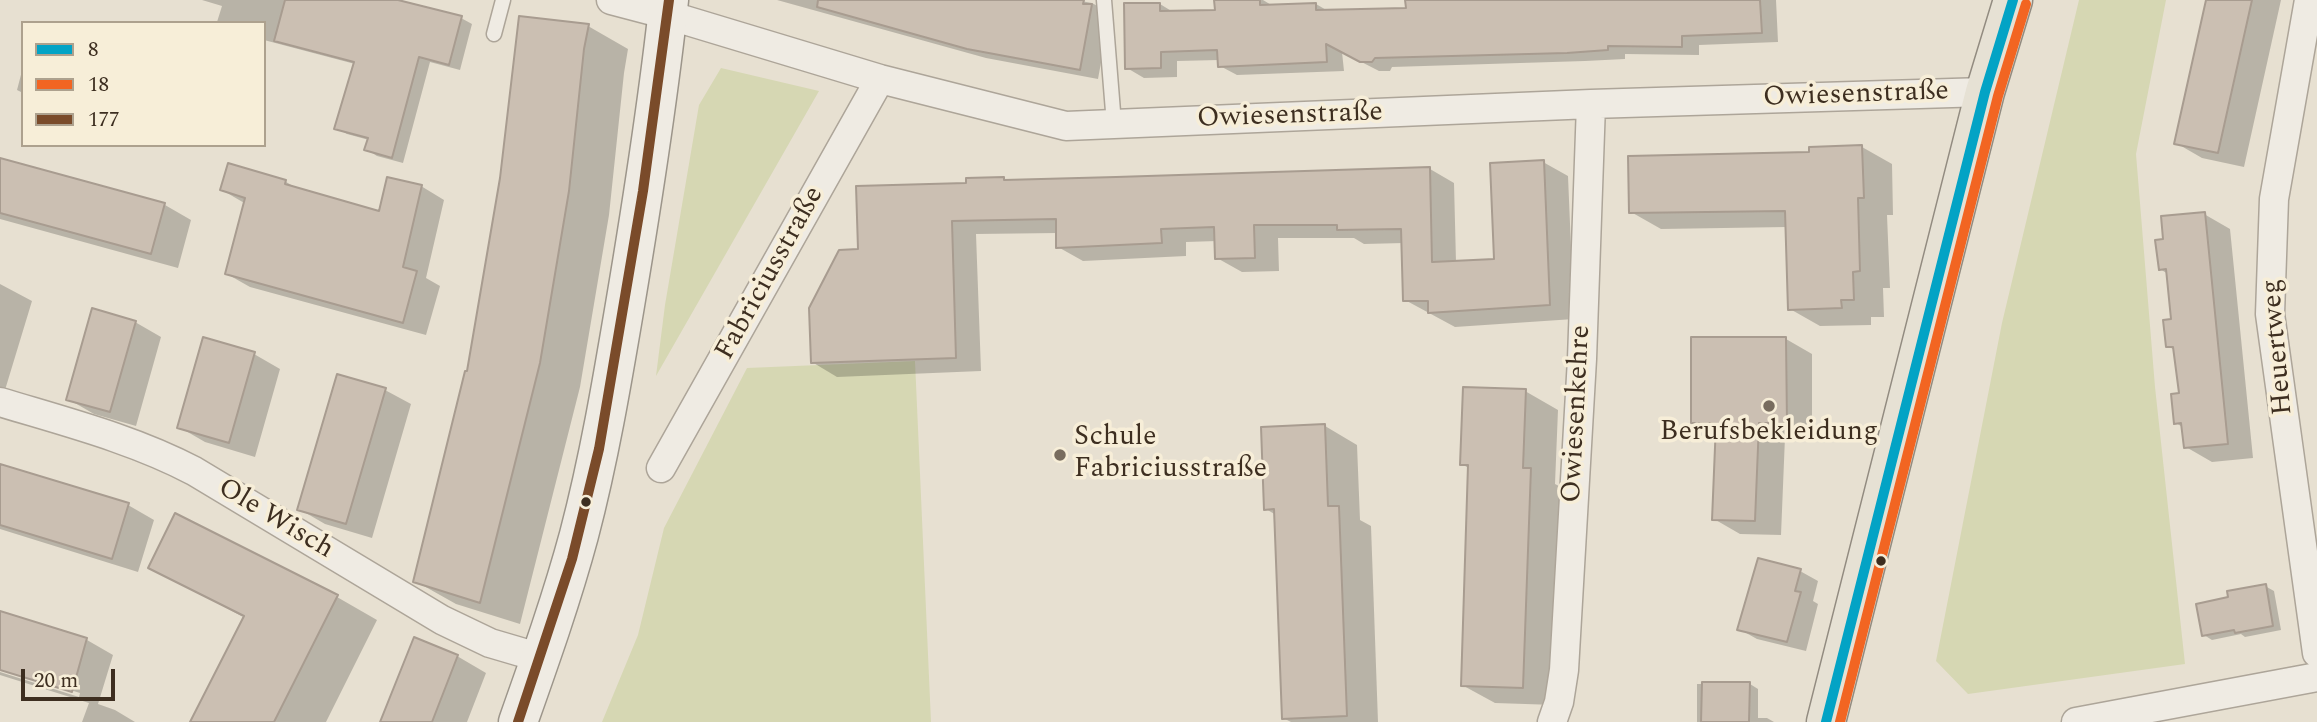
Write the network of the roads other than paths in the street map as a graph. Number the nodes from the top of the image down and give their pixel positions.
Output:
1 (503, 0) edge
2 (611, 0) edge
3 (1104, 0) edge
4 (2013, 0) edge
5 (2309, 0) edge
6 (668, 7) edge
7 (494, 34) dead end
8 (880, 79) junction
9 (1985, 92) junction
10 (1591, 104) junction
11 (1114, 124) junction
12 (0, 402) edge
13 (661, 468) dead end
14 (2317, 653) edge
15 (541, 658) junction
16 (2317, 677) edge
17 (518, 722) edge
18 (1552, 722) edge
19 (1826, 722) edge
20 (2076, 722) edge

1 - 7 lane
2 - 6 street, Owiesenstraße
3 - 11 lane
4 - 9 main road
5 - 14 street, Heuertweg
6 - 8 street, Owiesenstraße
6 - 15 street
8 - 11 street, Owiesenstraße
8 - 13 street, Fabriciusstraße
9 - 10 street, Owiesenstraße
9 - 19 main road
10 - 11 street, Owiesenstraße
10 - 18 street, Owiesenkehre
12 - 15 street, Ole Wisch
15 - 17 street
16 - 20 street

